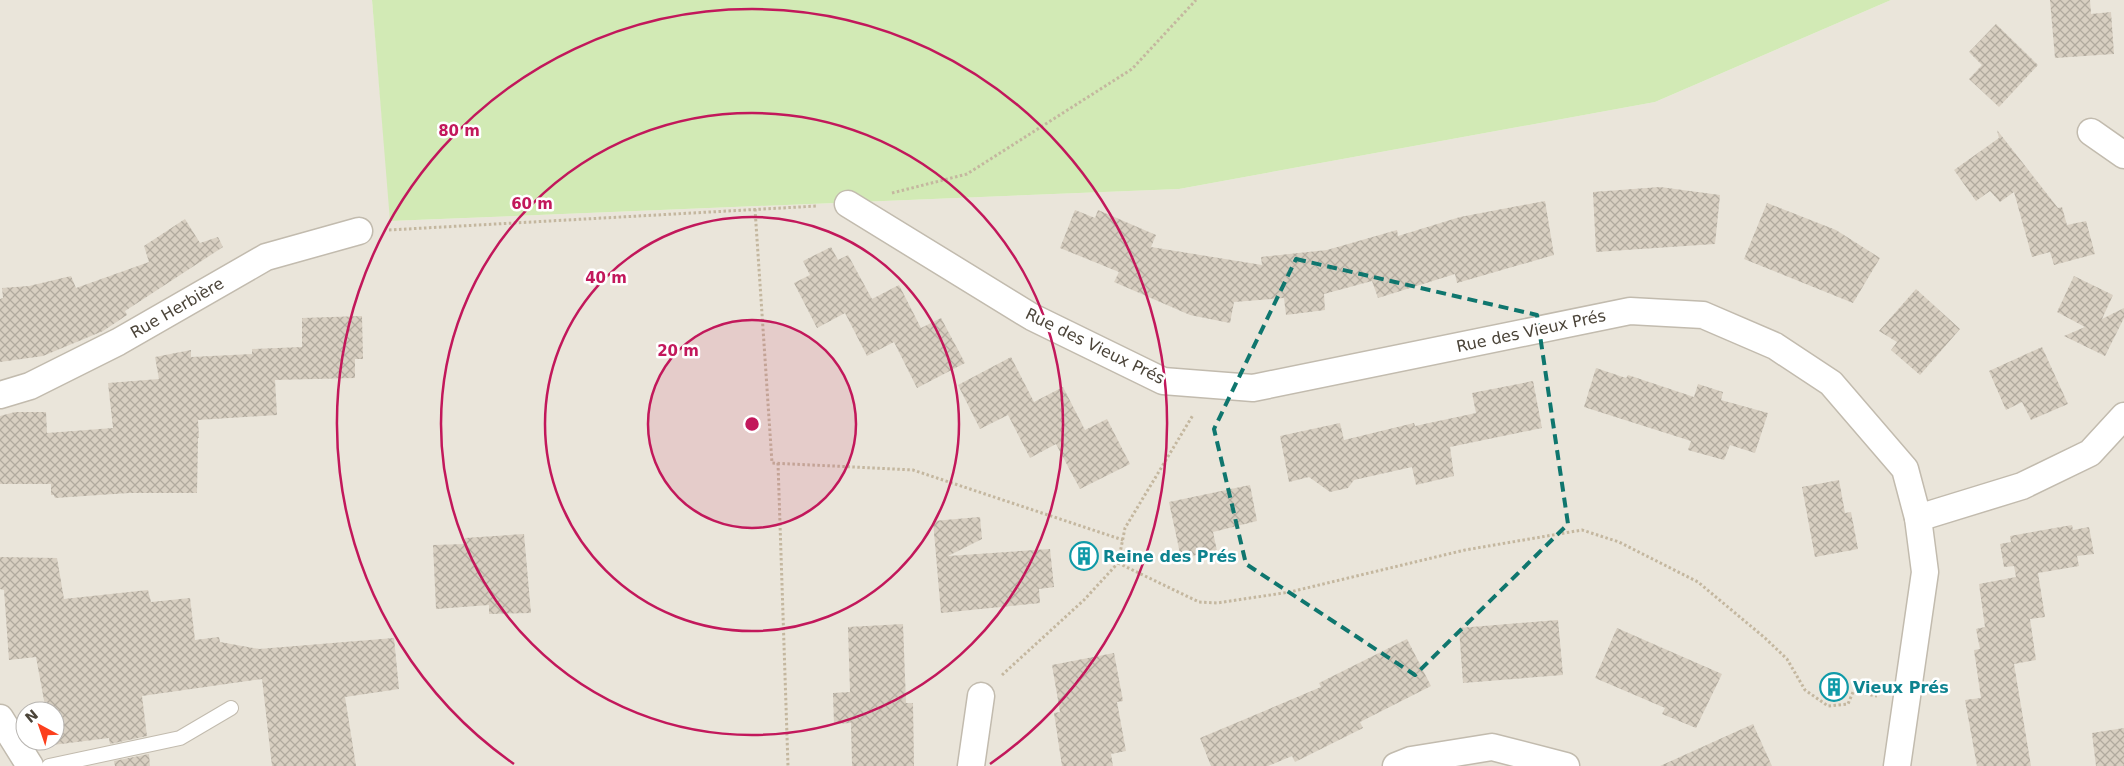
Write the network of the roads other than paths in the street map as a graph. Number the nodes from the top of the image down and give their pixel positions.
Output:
1 (2091, 132) dead end
2 (2124, 155) edge
3 (848, 204) road end
4 (359, 231) road end
5 (0, 396) edge
6 (2124, 416) edge
7 (1918, 518) junction
8 (981, 696) road end
9 (231, 708) dead end
10 (0, 718) edge
11 (30, 766) edge
12 (50, 766) edge
13 (971, 766) edge
14 (1396, 766) edge
15 (1566, 766) edge
16 (1897, 766) edge

1 - 2 street
3 - 7 street, Rue des Vieux Prés
4 - 5 street, Rue Herbière
6 - 7 street
7 - 16 street, Rue des Vieux Prés
8 - 13 street
9 - 12 lane
10 - 11 street
14 - 15 street

